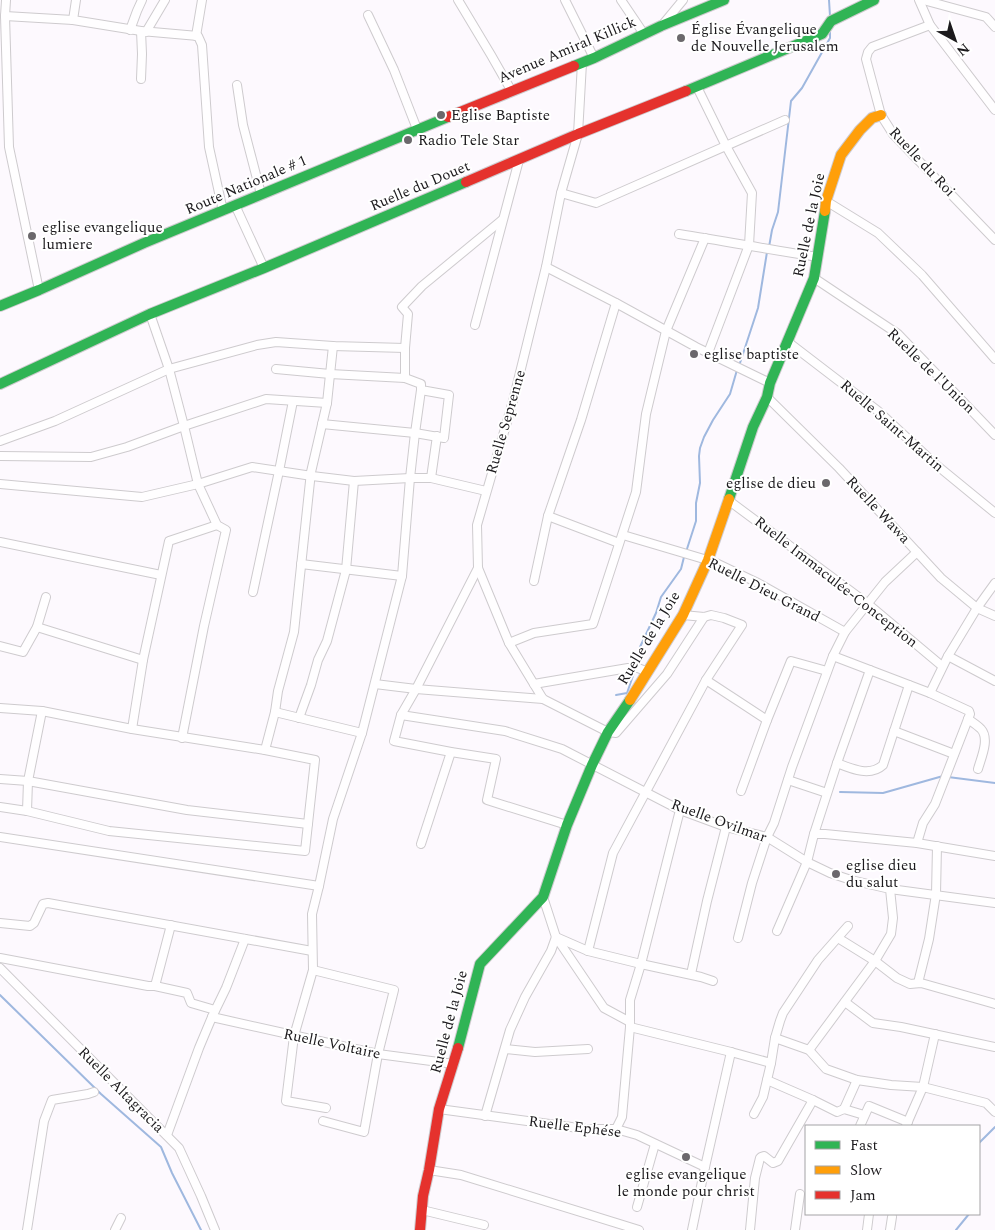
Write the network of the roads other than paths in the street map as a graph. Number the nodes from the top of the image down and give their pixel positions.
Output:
1 (6, 0) edge
2 (76, 0) edge
3 (142, 0) edge
4 (165, 0) edge
5 (202, 0) edge
6 (458, 0) edge
7 (565, 0) edge
8 (620, 0) edge
9 (683, 0) edge
10 (724, 0) edge
11 (874, 0) edge
12 (919, 0) edge
13 (923, 0) edge
14 (368, 15) dead end
15 (5, 16) junction
16 (73, 20) junction
17 (930, 25) junction
18 (661, 26) junction
19 (995, 27) edge
20 (130, 30) junction
21 (144, 31) junction
22 (644, 34) junction
23 (196, 36) junction
24 (594, 58) junction
25 (582, 62) junction
26 (142, 79) dead end
27 (237, 85) dead end
28 (697, 87) junction
29 (511, 90) junction
30 (995, 110) edge
31 (881, 115) junction
32 (449, 116) joint
33 (785, 120) dead end
34 (417, 129) junction
35 (578, 134) junction
36 (0, 146) edge
37 (726, 146) junction
38 (9, 147) junction
39 (519, 160) junction
40 (561, 193) junction
41 (261, 194) junction
42 (826, 201) junction
43 (235, 205) junction
44 (223, 210) junction
45 (502, 220) junction
46 (679, 234) dead end
47 (705, 238) junction
48 (995, 240) edge
49 (749, 245) junction
50 (818, 256) junction
51 (546, 267) junction
52 (264, 268) junction
53 (814, 278) junction
54 (40, 290) junction
55 (616, 303) junction
56 (0, 306) edge
57 (150, 314) junction
58 (475, 325) dead end
59 (666, 331) junction
60 (788, 342) junction
61 (333, 346) junction
62 (405, 348) junction
63 (708, 353) junction
64 (995, 359) edge
65 (169, 369) junction
66 (276, 369) dead end
67 (330, 374) junction
68 (405, 378) junction
69 (770, 383) junction
70 (0, 384) edge
71 (421, 390) junction
72 (766, 397) junction
73 (293, 401) junction
74 (327, 403) junction
75 (322, 424) junction
76 (184, 426) junction
77 (415, 433) junction
78 (995, 435) edge
79 (437, 436) junction
80 (0, 441) edge
81 (0, 456) edge
82 (279, 471) junction
83 (312, 476) junction
84 (410, 478) junction
85 (431, 478) junction
86 (354, 480) junction
87 (0, 484) edge
88 (198, 484) junction
89 (486, 491) junction
90 (728, 500) junction
91 (995, 513) edge
92 (548, 516) junction
93 (217, 525) junction
94 (623, 535) junction
95 (0, 542) edge
96 (619, 543) junction
97 (917, 552) junction
98 (708, 560) junction
99 (301, 564) junction
100 (478, 568) junction
101 (346, 570) junction
102 (161, 575) junction
103 (402, 576) junction
104 (534, 581) dead end
105 (995, 583) edge
106 (253, 592) dead end
107 (46, 597) dead end
108 (868, 604) junction
109 (977, 608) junction
110 (683, 615) junction
111 (995, 616) edge
112 (704, 617) junction
113 (37, 628) junction
114 (845, 632) junction
115 (510, 644) junction
116 (0, 646) edge
117 (833, 656) junction
118 (948, 656) junction
119 (143, 660) junction
120 (942, 666) junction
121 (643, 670) junction
122 (827, 670) junction
123 (870, 670) junction
124 (706, 680) junction
125 (995, 681) edge
126 (375, 684) junction
127 (534, 684) junction
128 (909, 685) junction
129 (416, 690) junction
130 (930, 693) junction
131 (543, 698) junction
132 (0, 708) edge
133 (42, 711) junction
134 (275, 712) junction
135 (401, 715) junction
136 (299, 718) junction
137 (968, 719) junction
138 (767, 720) junction
139 (132, 729) junction
140 (894, 731) junction
141 (608, 732) junction
142 (362, 733) junction
143 (182, 738) junction
144 (265, 750) junction
145 (451, 752) junction
146 (954, 754) junction
147 (837, 763) junction
148 (592, 765) junction
149 (978, 769) dead end
150 (0, 779) edge
151 (788, 780) junction
152 (28, 781) junction
153 (741, 791) dead end
154 (645, 792) junction
155 (827, 793) junction
156 (0, 806) edge
157 (680, 810) junction
158 (27, 812) junction
159 (308, 824) junction
160 (567, 825) junction
161 (726, 827) junction
162 (814, 834) junction
163 (767, 837) junction
164 (0, 838) edge
165 (917, 843) junction
166 (421, 844) dead end
167 (937, 846) junction
168 (995, 856) edge
169 (807, 862) junction
170 (319, 886) junction
171 (890, 889) junction
172 (936, 894) junction
173 (544, 897) junction
174 (995, 903) edge
175 (0, 923) edge
176 (171, 925) junction
177 (848, 926) dead end
178 (777, 931) dead end
179 (556, 937) junction
180 (738, 938) dead end
181 (838, 938) junction
182 (245, 939) junction
183 (312, 951) junction
184 (588, 951) junction
185 (0, 958) edge
186 (875, 961) junction
187 (641, 964) junction
188 (0, 968) edge
189 (313, 970) junction
190 (691, 974) junction
191 (713, 981) dead end
192 (918, 983) junction
193 (155, 986) junction
194 (845, 1002) junction
195 (995, 1004) edge
196 (214, 1014) junction
197 (630, 1024) junction
198 (935, 1034) junction
199 (294, 1036) junction
200 (776, 1038) junction
201 (995, 1048) edge
202 (505, 1049) junction
203 (588, 1049) dead end
204 (809, 1050) junction
205 (731, 1052) junction
206 (378, 1054) junction
207 (770, 1063) junction
208 (454, 1064) junction
209 (767, 1080) junction
210 (856, 1080) junction
211 (923, 1087) junction
212 (94, 1092) dead end
213 (813, 1100) junction
214 (326, 1108) dead end
215 (439, 1109) junction
216 (844, 1109) junction
217 (994, 1111) edge
218 (754, 1114) dead end
219 (864, 1115) junction
220 (485, 1116) junction
221 (323, 1121) dead end
222 (907, 1124) edge
223 (860, 1125) edge
224 (616, 1129) junction
225 (167, 1136) junction
226 (655, 1144) junction
227 (705, 1167) junction
228 (430, 1170) junction
229 (800, 1194) dead end
230 (637, 1207) dead end
231 (422, 1210) junction
232 (869, 1215) edge
233 (892, 1217) dead end
234 (121, 1218) dead end
235 (484, 1225) dead end
236 (27, 1230) edge
237 (115, 1230) edge
238 (215, 1230) edge
239 (420, 1230) edge
240 (639, 1230) edge
241 (692, 1230) edge
242 (750, 1230) edge
243 (795, 1230) edge
244 (867, 1230) edge
245 (890, 1230) edge

1 - 15 street
2 - 16 street
3 - 20 street
4 - 21 street
5 - 23 street
6 - 29 street
7 - 24 street
8 - 22 street
9 - 18 street
10 - 18 street, Avenue Amiral Killick
11 - 28 street, Ruelle du Douet
12 - 17 street
13 - 19 street
14 - 34 street
15 - 16 street
15 - 38 street
16 - 20 street
17 - 30 street
17 - 31 street, Ruelle du Roi
18 - 22 street, Avenue Amiral Killick
20 - 21 street
21 - 23 street
21 - 26 street
22 - 24 street, Avenue Amiral Killick
23 - 44 street
24 - 25 street, Avenue Amiral Killick
25 - 29 street, Avenue Amiral Killick
25 - 35 street, Ruelle Seprenne
27 - 41 street
28 - 35 street, Ruelle du Douet
28 - 37 street
29 - 32 street, Avenue Amiral Killick
31 - 42 street, Ruelle de la Joie
31 - 48 street, Ruelle du Roi
32 - 34 street, Route Nationale # 1
33 - 37 street
34 - 41 street, Route Nationale # 1
35 - 39 street, Ruelle du Douet
35 - 40 street, Ruelle Seprenne
36 - 38 street
37 - 40 street
37 - 49 street
38 - 54 street
39 - 45 street
39 - 52 street, Ruelle du Douet
40 - 51 street, Ruelle Seprenne
41 - 43 street, Route Nationale # 1
42 - 50 street, Ruelle de la Joie
42 - 64 street
43 - 44 street, Route Nationale # 1
43 - 52 street
44 - 54 street, Route Nationale # 1
45 - 58 street
45 - 62 street
46 - 47 street
47 - 49 street
47 - 59 street
49 - 50 street
49 - 63 street
50 - 53 street, Ruelle de la Joie
51 - 55 street
51 - 89 street, Ruelle Seprenne
52 - 57 street, Ruelle du Douet
53 - 60 street, Ruelle de la Joie
53 - 78 street, Ruelle de l'Union
54 - 56 street, Route Nationale # 1
55 - 59 street
55 - 92 street
57 - 65 street
57 - 70 street, Ruelle du Douet
59 - 63 street
59 - 94 street
60 - 69 street, Ruelle de la Joie
60 - 91 street, Ruelle Saint-Martin
61 - 62 street
61 - 65 street
61 - 67 street
62 - 68 street
63 - 69 street
65 - 76 street
65 - 80 street
66 - 67 street
67 - 68 street
67 - 74 street
68 - 71 street
69 - 72 street, Ruelle de la Joie
71 - 77 street
71 - 79 street
72 - 90 street, Ruelle de la Joie
72 - 97 street, Ruelle Wawa
73 - 74 street
73 - 76 street
73 - 82 street
74 - 75 street
75 - 77 street
75 - 83 street
76 - 81 street
76 - 88 street
77 - 79 street
77 - 84 street
79 - 85 street
82 - 83 street
82 - 88 street
82 - 106 street
83 - 86 street
83 - 99 street
84 - 85 street
84 - 86 street
84 - 103 street
85 - 89 street
86 - 101 street
87 - 88 street
88 - 93 street
89 - 100 street, Ruelle Seprenne
90 - 98 street, Ruelle de la Joie
90 - 108 street, Ruelle Immaculée-Conception
92 - 96 street
92 - 104 street
93 - 102 street
93 - 143 street
94 - 96 street
94 - 98 street, Ruelle Dieu Grand
95 - 102 street
96 - 115 street
97 - 108 street
97 - 109 street, Ruelle Wawa
98 - 110 street, Ruelle de la Joie
98 - 114 street, Ruelle Dieu Grand
99 - 101 street
99 - 134 street
100 - 115 street, Ruelle Seprenne
100 - 129 street
101 - 103 street
101 - 136 street
102 - 119 street
103 - 126 street
105 - 109 street
107 - 113 street
108 - 114 street
108 - 120 street, Ruelle Immaculée-Conception
109 - 111 street, Ruelle Wawa
109 - 118 street
110 - 112 street
110 - 121 street, Ruelle de la Joie
112 - 124 street
112 - 141 street
113 - 116 street
113 - 119 street
114 - 117 street
115 - 127 street, Ruelle Seprenne
117 - 122 street
117 - 123 street
118 - 120 street
118 - 125 street
119 - 139 street
120 - 130 street
121 - 127 street
121 - 141 street, Ruelle de la Joie
122 - 138 street
122 - 151 street
123 - 128 street
123 - 147 street
124 - 138 street
124 - 154 street
126 - 129 street
126 - 142 street
127 - 131 street, Ruelle Seprenne
128 - 130 street
128 - 140 street
129 - 131 street
129 - 135 street
130 - 137 street
131 - 141 street, Ruelle Seprenne
132 - 133 street
133 - 139 street
133 - 152 street
134 - 136 street
134 - 144 street
135 - 145 street
135 - 148 street, Ruelle Ovilmar
136 - 142 street
137 - 146 street
137 - 149 street
138 - 153 street
139 - 143 street
140 - 146 street
140 - 147 street
141 - 148 street, Ruelle de la Joie
142 - 170 street
143 - 144 street
144 - 159 street
145 - 160 street
145 - 166 street
146 - 165 street
147 - 155 street
148 - 154 street, Ruelle Ovilmar
148 - 160 street, Ruelle de la Joie
150 - 152 street
151 - 155 street
151 - 163 street
152 - 158 street
152 - 159 street
154 - 157 street, Ruelle Ovilmar
154 - 184 street
155 - 162 street
156 - 158 street
157 - 161 street, Ruelle Ovilmar
157 - 187 street
158 - 159 street
160 - 173 street, Ruelle de la Joie
161 - 163 street, Ruelle Ovilmar
161 - 190 street
162 - 165 street
162 - 169 street
163 - 169 street, Ruelle Ovilmar
163 - 180 street
164 - 170 street
165 - 167 street
167 - 168 street
167 - 172 street
169 - 171 street, Ruelle Ovilmar
169 - 178 street
170 - 183 street
171 - 172 street, Ruelle Ovilmar
171 - 186 street
172 - 174 street, Ruelle Ovilmar
172 - 192 street
173 - 179 street
173 - 208 street, Ruelle de la Joie
175 - 176 street
176 - 182 street
176 - 193 street
177 - 181 street
179 - 184 street
179 - 197 street
179 - 202 street
181 - 186 street
181 - 200 street
182 - 183 street
182 - 196 street
183 - 189 street
184 - 187 street
185 - 193 street
186 - 192 street
186 - 194 street
187 - 190 street
187 - 197 street
188 - 225 street, Ruelle Altagracia
189 - 199 street
189 - 206 street
190 - 191 street
192 - 195 street
193 - 196 street, Ruelle Voltaire
194 - 198 street
194 - 204 street
196 - 199 street, Ruelle Voltaire
196 - 225 street
197 - 205 street
197 - 224 street
198 - 201 street
198 - 211 street
199 - 206 street, Ruelle Voltaire
199 - 214 street
200 - 204 street
200 - 207 street
202 - 203 street
202 - 220 street
204 - 210 street
205 - 207 street
205 - 227 street
206 - 208 street, Ruelle Voltaire
206 - 221 street
207 - 209 street
208 - 215 street, Ruelle de la Joie
209 - 213 street
209 - 218 street
210 - 211 street
210 - 216 street
211 - 217 street
211 - 222 street
212 - 236 street
213 - 216 street
213 - 242 street
215 - 220 street, Ruelle Ephése
215 - 228 street, Ruelle de la Joie
216 - 219 street
219 - 222 street
219 - 223 street
220 - 224 street, Ruelle Ephése
224 - 226 street, Ruelle Ephése
225 - 238 street, Ruelle Altagracia
226 - 227 street, Ruelle Ephése
226 - 230 street
227 - 241 street
228 - 231 street, Ruelle de la Joie
228 - 240 street
229 - 243 street
231 - 235 street
231 - 239 street, Ruelle de la Joie
232 - 244 street
233 - 245 street
234 - 237 street

